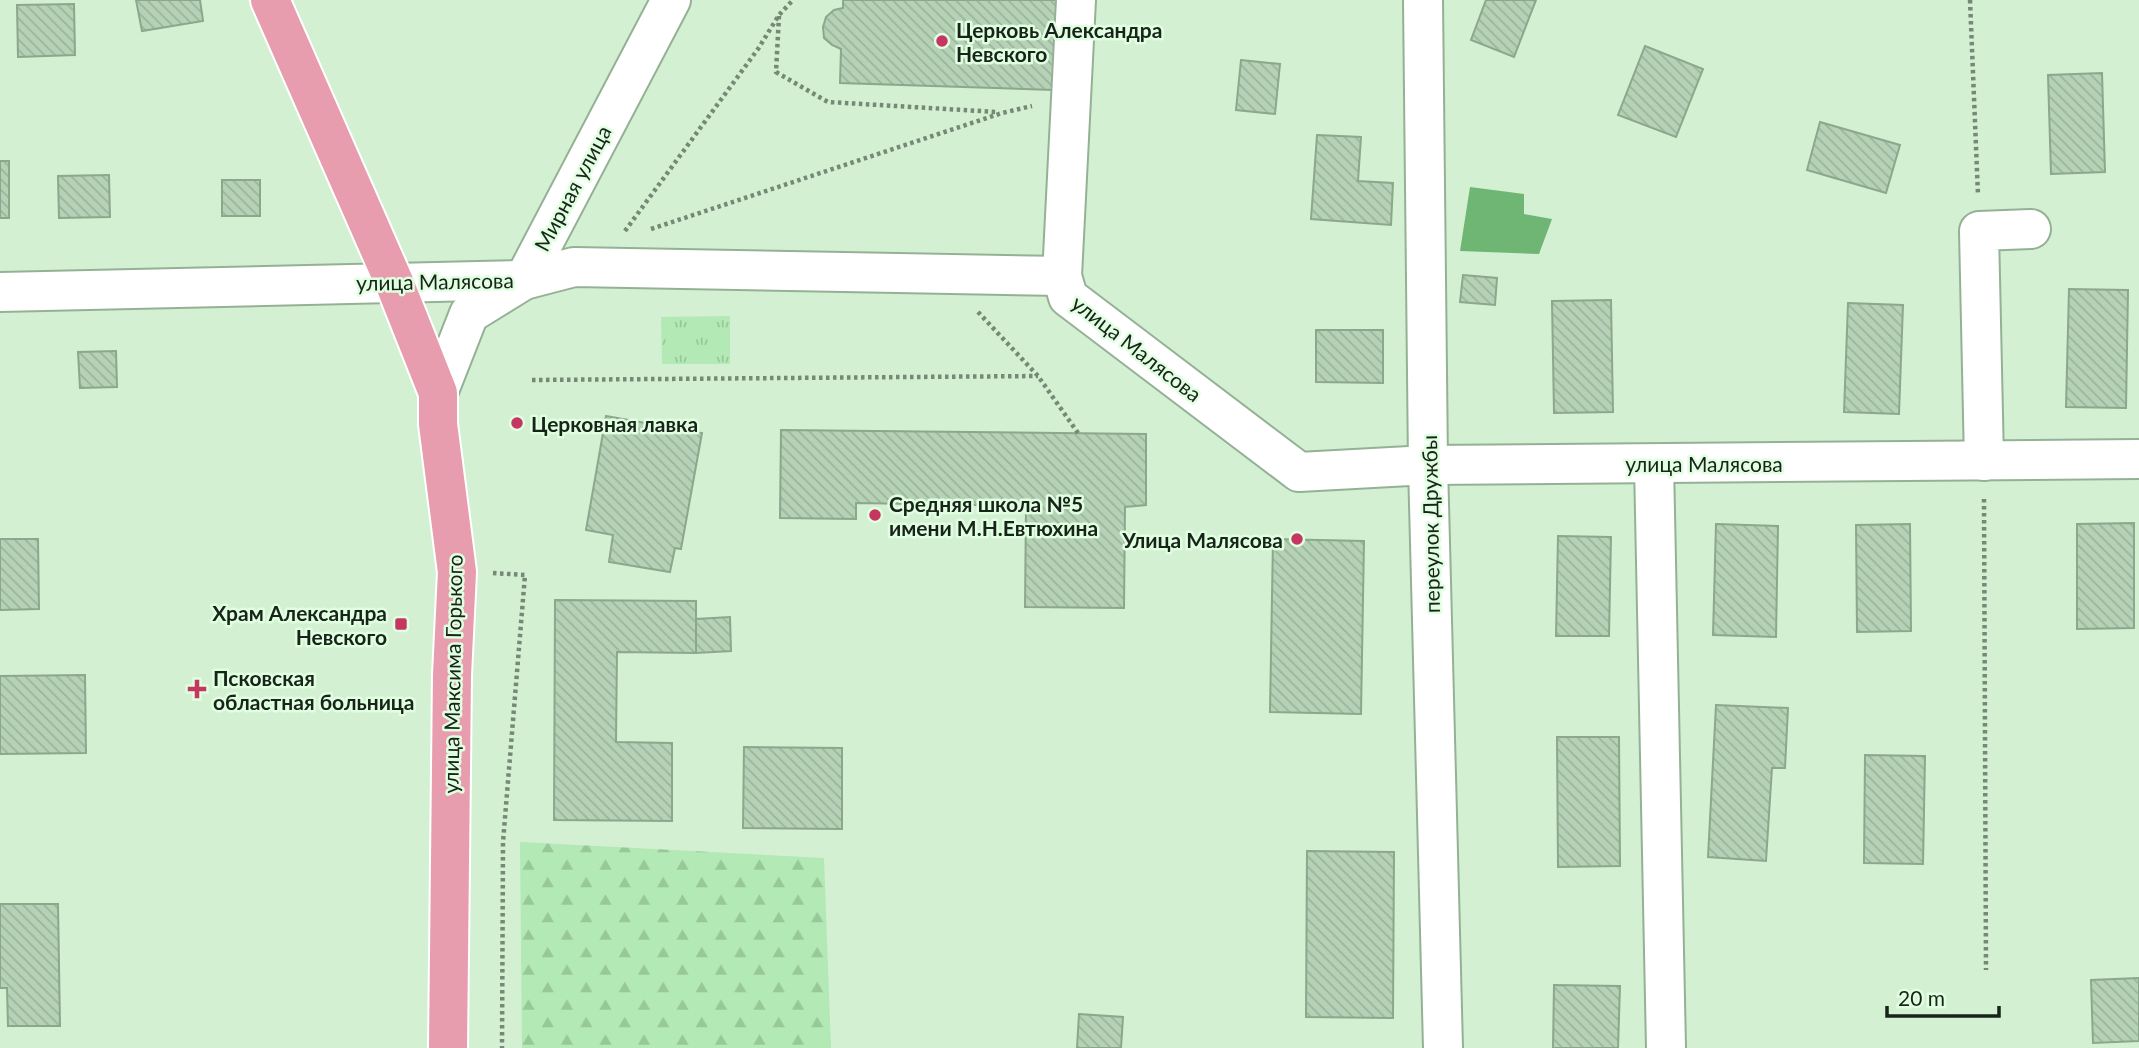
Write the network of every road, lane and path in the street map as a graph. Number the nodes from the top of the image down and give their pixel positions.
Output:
1 (270, 0) edge
2 (671, 0) edge
3 (793, 0) edge
4 (1076, 0) edge
5 (1423, 0) edge
6 (1970, 0) edge
7 (779, 15) junction
8 (1071, 98) junction
9 (1002, 113) junction
10 (2031, 229) dead end
11 (646, 230) dead end
12 (1979, 231) junction
13 (632, 235) dead end
14 (1062, 276) junction
15 (524, 280) junction
16 (394, 282) junction
17 (0, 292) edge
18 (970, 304) dead end
19 (1038, 376) junction
20 (533, 380) dead end
21 (438, 393) junction
22 (1078, 433) dead end
23 (2139, 459) edge
24 (1984, 461) junction
25 (1654, 464) junction
26 (1428, 465) junction
27 (457, 572) junction
28 (1986, 970) dead end
29 (447, 1048) edge
30 (502, 1048) edge
31 (1443, 1048) edge
32 (1666, 1048) edge

1 - 16 main road, улица Максима Горького
2 - 15 street, Мирная улица
3 - 7 path
4 - 8 street
5 - 26 street, переулок Дружбы
6 - 12 path
7 - 9 path
7 - 13 path
8 - 9 path
8 - 14 street
9 - 11 path
10 - 12 street
12 - 24 street
14 - 15 street, улица Малясова
14 - 26 street, улица Малясова
15 - 16 street, улица Малясова
15 - 21 street
16 - 17 street, улица Малясова
16 - 21 main road, улица Максима Горького
18 - 19 path
19 - 20 path
19 - 22 path
21 - 27 main road, улица Максима Горького
23 - 24 street, улица Малясова
24 - 25 street, улица Малясова
24 - 28 path
25 - 26 street, улица Малясова
25 - 32 street
26 - 31 street, переулок Дружбы
27 - 29 main road, улица Максима Горького
27 - 30 path

